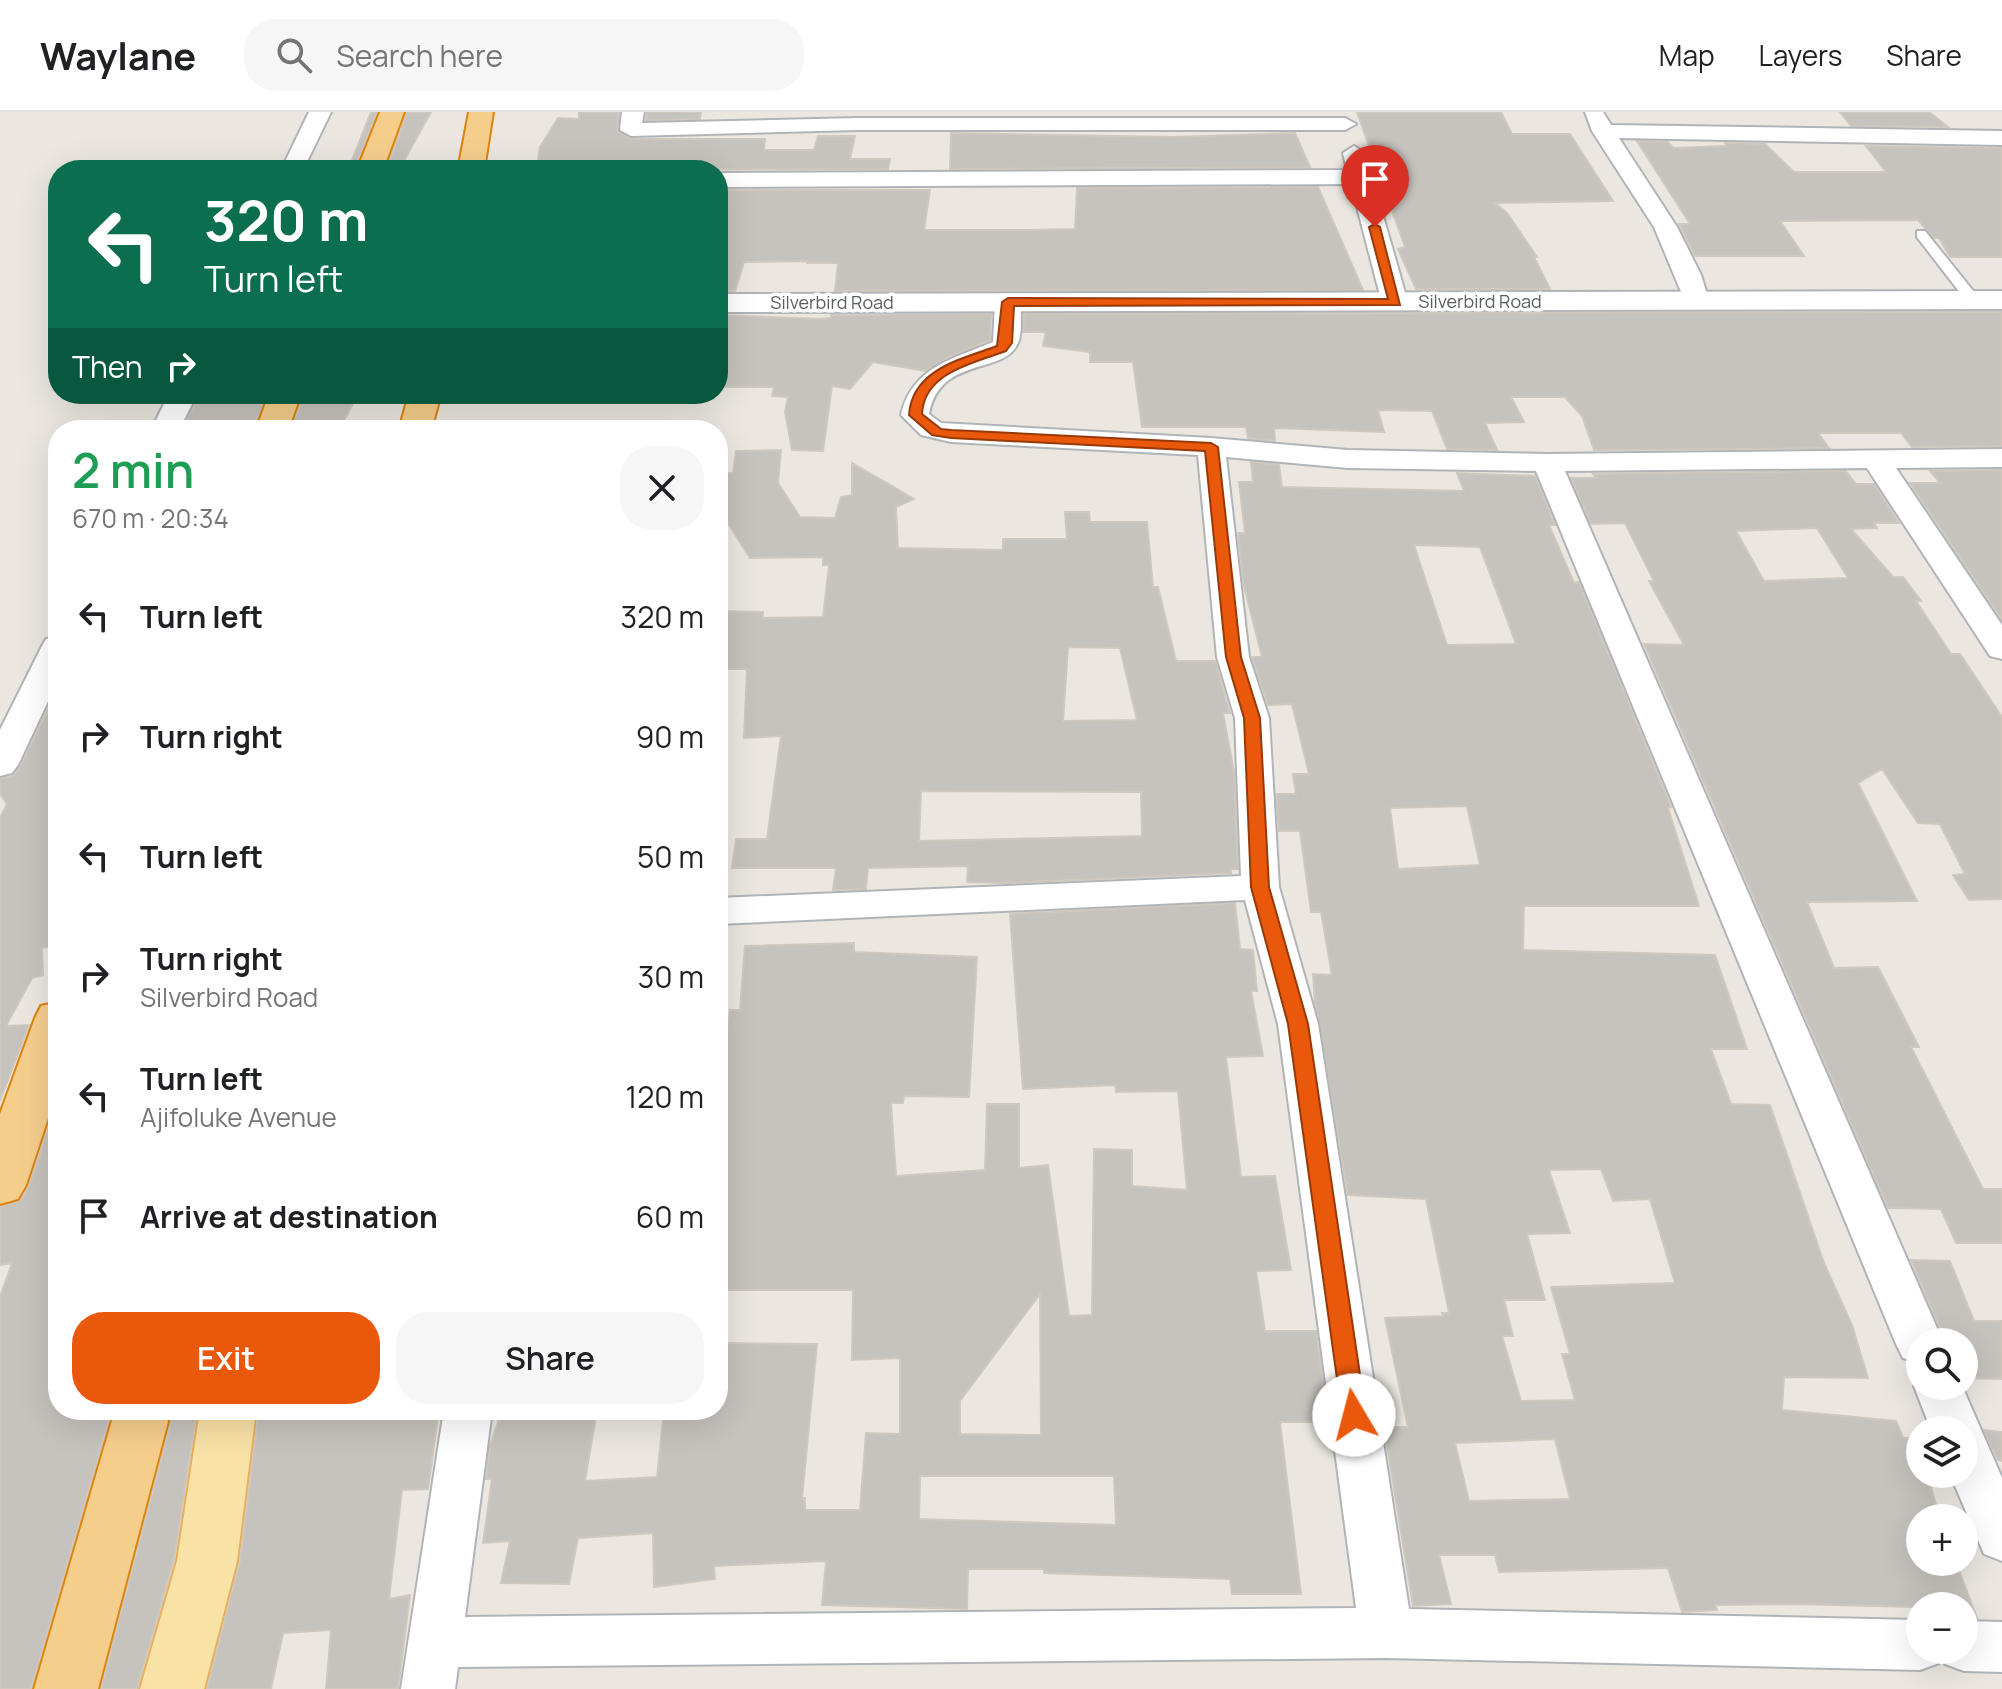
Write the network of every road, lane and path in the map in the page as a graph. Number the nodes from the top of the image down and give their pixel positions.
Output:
1 (320, 112) edge
2 (392, 112) edge
3 (481, 112) edge
4 (633, 112) edge
5 (859, 118) edge
6 (1100, 118) edge
7 (1344, 118) edge
8 (1598, 121) edge
9 (1994, 131) edge
10 (297, 160) edge
11 (374, 160) edge
12 (473, 160) edge
13 (2002, 160) edge
14 (1361, 177) junction
15 (728, 180) edge
16 (1921, 234) dead end
17 (1988, 300) edge
18 (1696, 301) junction
19 (1008, 302) junction
20 (728, 303) edge
21 (1395, 303) junction
22 (1211, 447) junction
23 (1874, 457) junction
24 (2002, 458) edge
25 (1547, 463) junction
26 (2002, 649) edge
27 (48, 667) edge
28 (0, 765) edge
29 (1260, 887) junction
30 (728, 911) edge
31 (48, 1047) edge
32 (0, 1185) edge
33 (1913, 1328) edge
34 (140, 1420) edge
35 (227, 1420) edge
36 (467, 1420) edge
37 (1978, 1481) edge
38 (2002, 1538) edge
39 (1386, 1633) junction
40 (1906, 1645) edge
41 (1978, 1646) edge
42 (2002, 1647) edge
43 (432, 1665) edge
44 (66, 1689) edge
45 (172, 1689) edge

1 - 10 street
2 - 11 highway
3 - 12 highway
4 - 5 street
5 - 6 street
6 - 7 street
7 - 14 street
8 - 9 street
8 - 18 street
9 - 13 street
14 - 15 street
14 - 21 street
16 - 17 lane
17 - 18 street, Silverbird Road
18 - 21 street, Silverbird Road
19 - 20 street, Silverbird Road
19 - 21 street, Silverbird Road
19 - 22 street
22 - 25 street
22 - 29 street
23 - 24 street
23 - 25 street
23 - 26 street
25 - 33 street
27 - 28 street
29 - 30 street
29 - 39 street
31 - 32 highway
34 - 44 highway
35 - 45 main road
36 - 43 street
37 - 38 street
39 - 40 street
39 - 43 street
41 - 42 street

